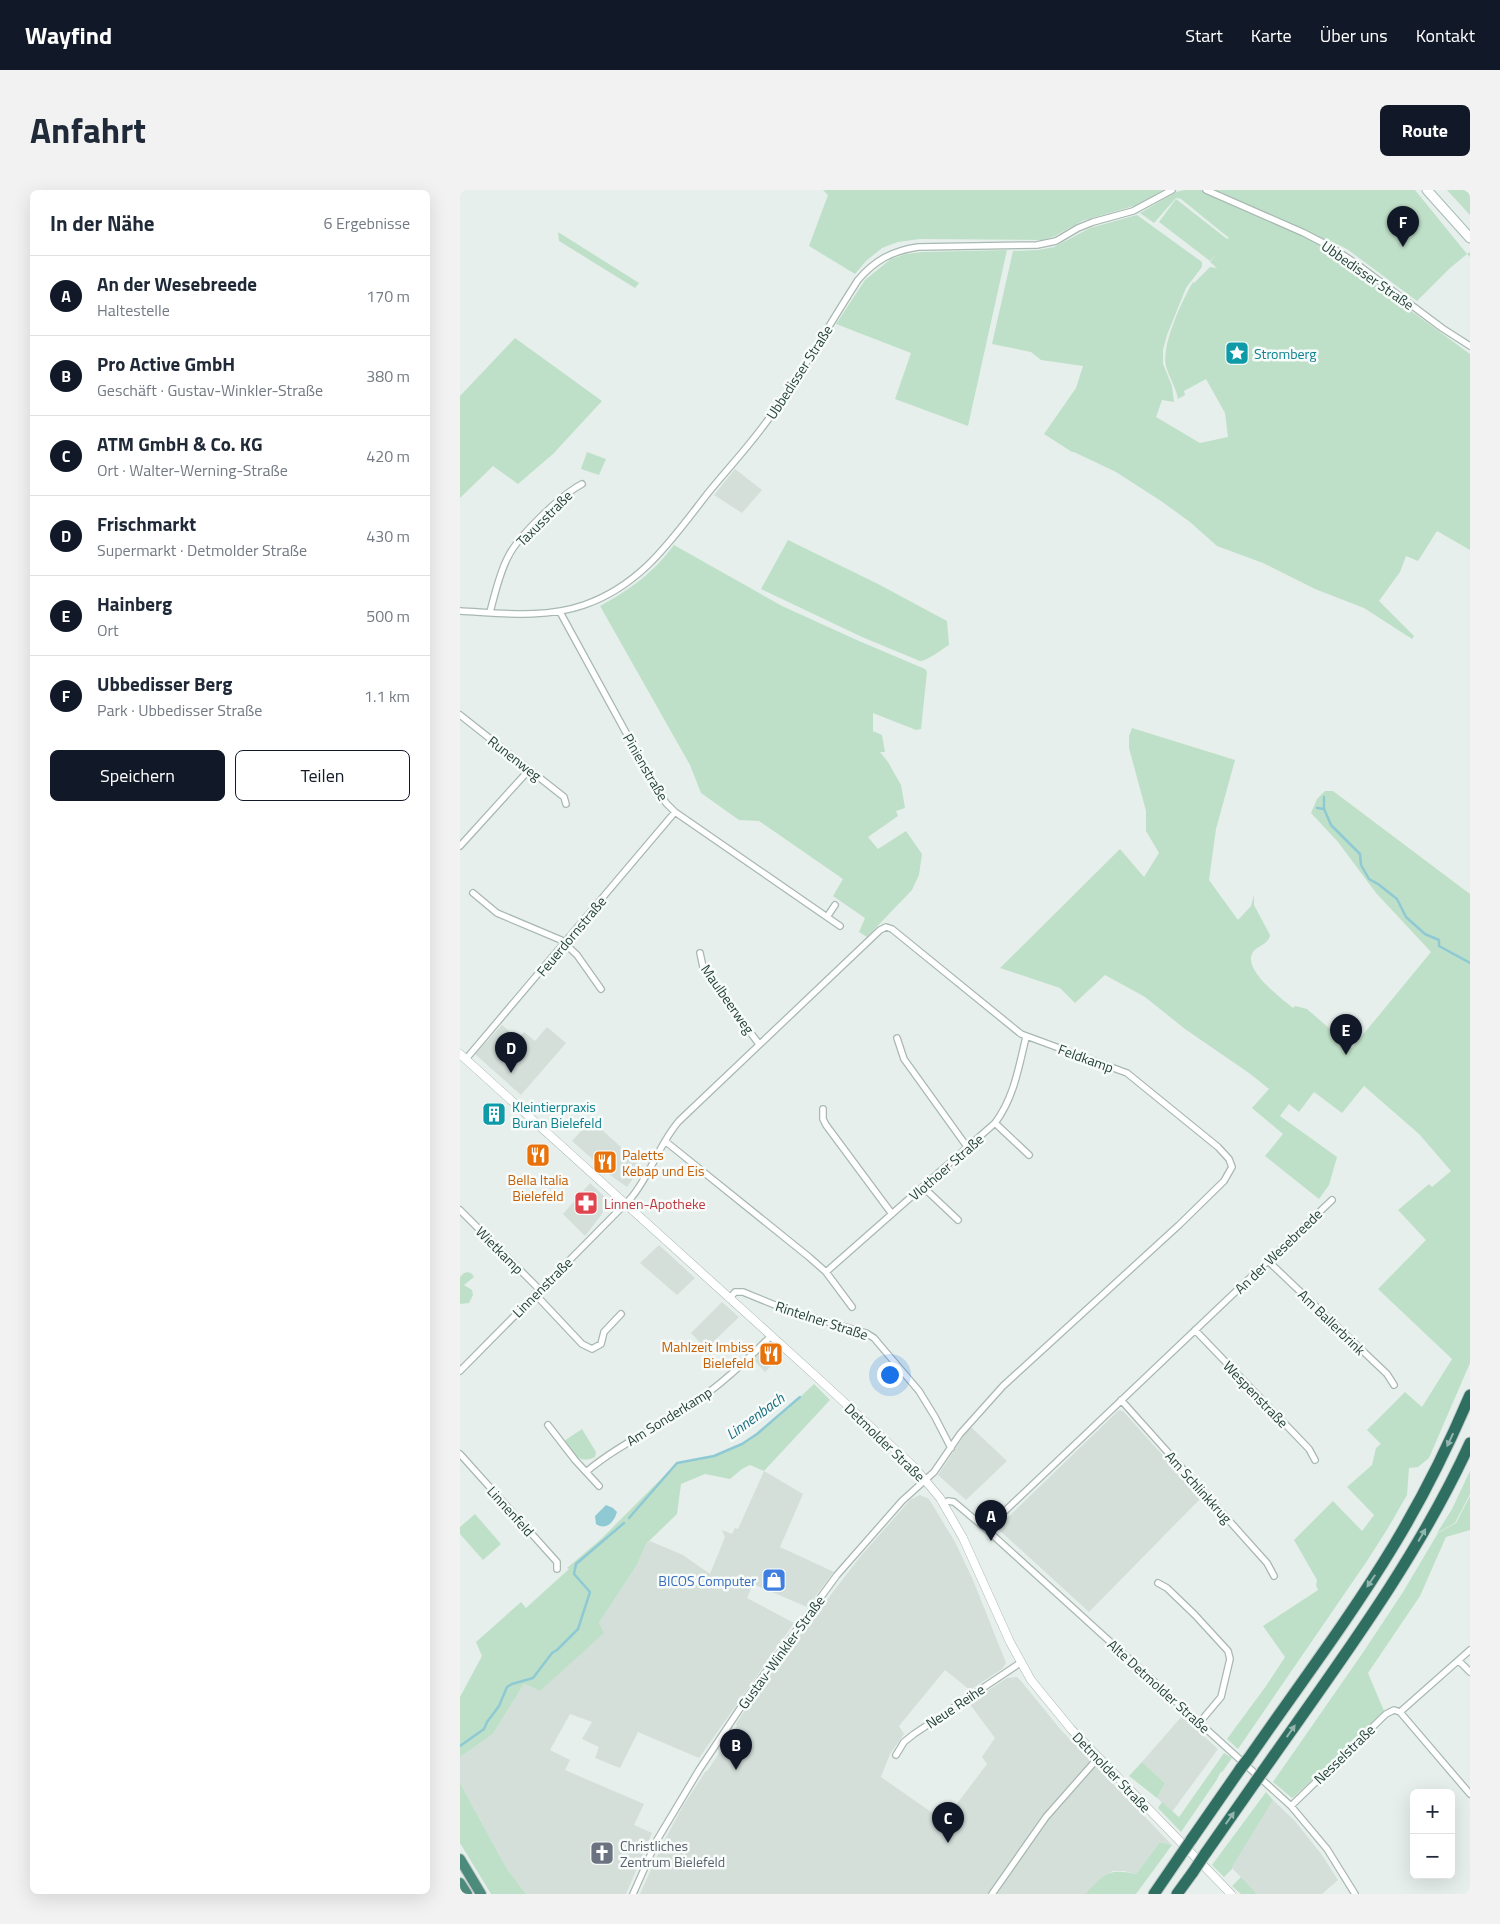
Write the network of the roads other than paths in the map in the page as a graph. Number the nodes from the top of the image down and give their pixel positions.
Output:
1 (1172, 190) edge
2 (1206, 190) edge
3 (1427, 190) edge
4 (1470, 238) edge
5 (1470, 346) edge
6 (582, 484) dead end
7 (460, 611) edge
8 (490, 612) junction
9 (560, 612) junction
10 (460, 715) edge
11 (529, 770) junction
12 (566, 804) dead end
13 (675, 812) junction
14 (460, 846) edge
15 (473, 894) dead end
16 (835, 905) dead end
17 (827, 916) junction
18 (840, 926) dead end
19 (564, 944) junction
20 (700, 952) dead end
21 (601, 990) dead end
22 (1026, 1037) junction
23 (897, 1038) dead end
24 (759, 1044) junction
25 (463, 1057) edge
26 (823, 1109) dead end
27 (995, 1123) junction
28 (665, 1141) junction
29 (968, 1148) junction
30 (1030, 1155) dead end
31 (923, 1187) junction
32 (1332, 1200) dead end
33 (625, 1203) junction
34 (460, 1210) edge
35 (892, 1214) junction
36 (958, 1220) dead end
37 (1268, 1261) junction
38 (826, 1272) junction
39 (537, 1292) junction
40 (730, 1298) junction
41 (852, 1307) dead end
42 (621, 1314) dead end
43 (1195, 1330) junction
44 (770, 1336) junction
45 (460, 1371) edge
46 (1394, 1385) dead end
47 (1470, 1395) edge
48 (1121, 1400) junction
49 (548, 1425) dead end
50 (1470, 1443) edge
51 (951, 1448) junction
52 (460, 1454) edge
53 (1315, 1460) dead end
54 (586, 1472) junction
55 (925, 1480) junction
56 (599, 1486) dead end
57 (943, 1504) junction
58 (986, 1529) junction
59 (557, 1569) dead end
60 (1274, 1576) dead end
61 (1158, 1583) dead end
62 (1470, 1650) edge
63 (1459, 1661) junction
64 (1020, 1663) junction
65 (1470, 1672) edge
66 (1400, 1712) junction
67 (1200, 1722) junction
68 (896, 1756) dead end
69 (1098, 1758) junction
70 (1470, 1794) edge
71 (1291, 1806) junction
72 (460, 1859) edge
73 (1172, 1867) junction
74 (460, 1883) edge
75 (467, 1894) edge
76 (481, 1894) edge
77 (633, 1894) edge
78 (992, 1894) edge
79 (1143, 1894) edge
80 (1154, 1894) edge
81 (1177, 1894) edge
82 (1230, 1894) edge
83 (1355, 1894) edge

1 - 9 street, Ubbedisser Straße
2 - 5 street, Ubbedisser Straße
3 - 4 main road
6 - 8 street, Taxusstraße
7 - 8 street, Ubbedisser Straße
8 - 9 street, Ubbedisser Straße
9 - 13 street, Pinienstraße
10 - 11 street, Runenweg
11 - 12 street, Runenweg
11 - 14 street
13 - 17 street, Pinienstraße
13 - 19 street, Feuerdornstraße
15 - 19 street
16 - 17 street
17 - 18 street, Pinienstraße
19 - 21 street
19 - 25 street, Feuerdornstraße
20 - 24 street, Maulbeerweg
22 - 24 street, Feldkamp
22 - 27 street, Vlothoer Straße
22 - 51 street, Feldkamp
23 - 29 street
24 - 28 street, Feldkamp
25 - 33 street, Detmolder Straße
26 - 35 street
27 - 29 street, Vlothoer Straße
27 - 30 street
28 - 33 street, Feldkamp
28 - 38 street, Rintelner Straße
29 - 31 street, Vlothoer Straße
31 - 35 street, Vlothoer Straße
31 - 36 street
32 - 37 street, An der Wesebreede
33 - 39 street, Linnenstraße
33 - 40 street, Detmolder Straße
34 - 39 street, Wietkamp
35 - 38 street, Vlothoer Straße
37 - 43 street, An der Wesebreede
37 - 46 street, Am Ballerbrink
38 - 41 street, Rintelner Straße
39 - 42 street, Wietkamp
39 - 45 street, Linnenstraße
40 - 44 street, Detmolder Straße
40 - 51 street, Rintelner Straße
43 - 48 street, An der Wesebreede
43 - 53 street, Wespenstraße
44 - 54 street, Am Sonderkamp
44 - 55 street, Detmolder Straße
47 -> 73 highway, bridge
48 - 58 street, An der Wesebreede
48 - 60 street, Am Schlinkkrug
49 - 54 street
81 -> 50 highway, bridge
51 - 55 street, Feldkamp
52 - 59 street, Linnenfeld
54 - 56 street
55 - 57 street, Detmolder Straße
55 - 77 street, Gustav-Winkler-Straße
57 - 58 street, Alte Detmolder Straße
57 - 64 street, Detmolder Straße
58 - 67 street, Alte Detmolder Straße
61 - 67 street
62 - 63 street, Nesselstraße
63 - 65 street
63 - 66 street, Nesselstraße
64 - 68 street, Neue Reihe
64 - 69 street, Detmolder Straße
66 - 70 street
66 - 71 street, Nesselstraße
67 - 71 street, Alte Detmolder Straße
69 - 78 street
69 - 82 street, Detmolder Straße
71 - 83 street, Alte Detmolder Straße
72 - 76 highway
73 - 79 highway
73 - 80 highway
74 - 75 highway

